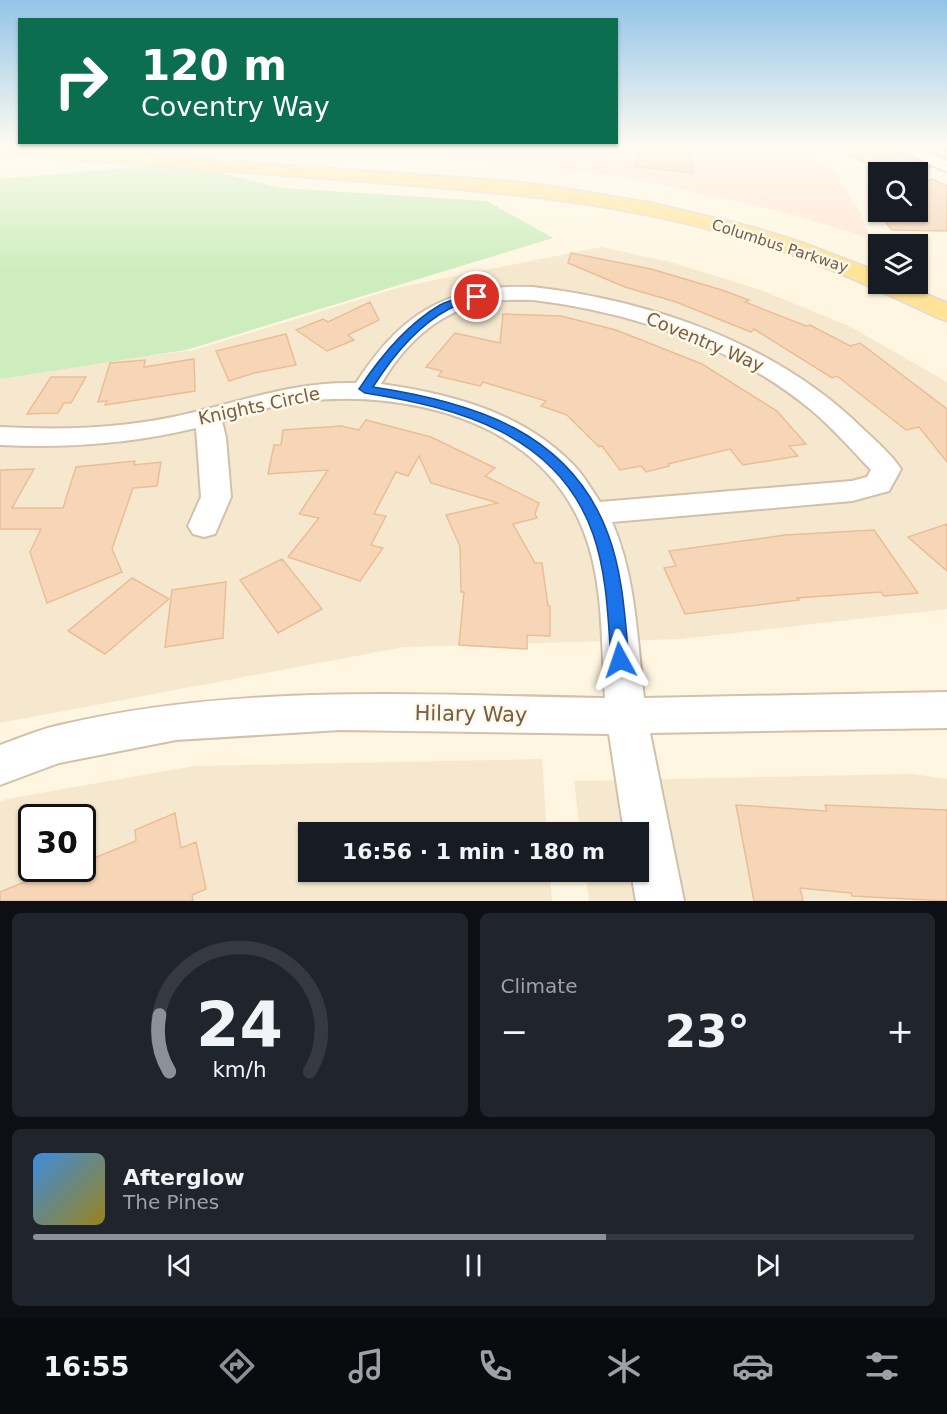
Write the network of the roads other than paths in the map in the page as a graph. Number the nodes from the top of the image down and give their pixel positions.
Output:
1 (510, 187) edge
2 (594, 187) edge
3 (868, 261) edge
4 (868, 277) edge
5 (928, 284) edge
6 (947, 293) edge
7 (906, 294) edge
8 (947, 313) edge
9 (365, 389) junction
10 (207, 417) junction
11 (0, 436) edge
12 (592, 513) junction
13 (204, 526) dead end
14 (947, 710) edge
15 (627, 716) junction
16 (0, 765) edge
17 (660, 901) edge

1 - 4 main road, Columbus Parkway
2 - 3 main road, Columbus Parkway
5 - 6 main road
7 - 8 main road
9 - 10 street, Knights Circle
9 - 12 street, Knights Circle
9 - 12 street, Coventry Way
10 - 11 street, Knights Circle
10 - 13 street
12 - 15 street, Knights Circle
14 - 15 street, Hilary Way
15 - 16 street, Hilary Way
15 - 17 street, Knights Circle

